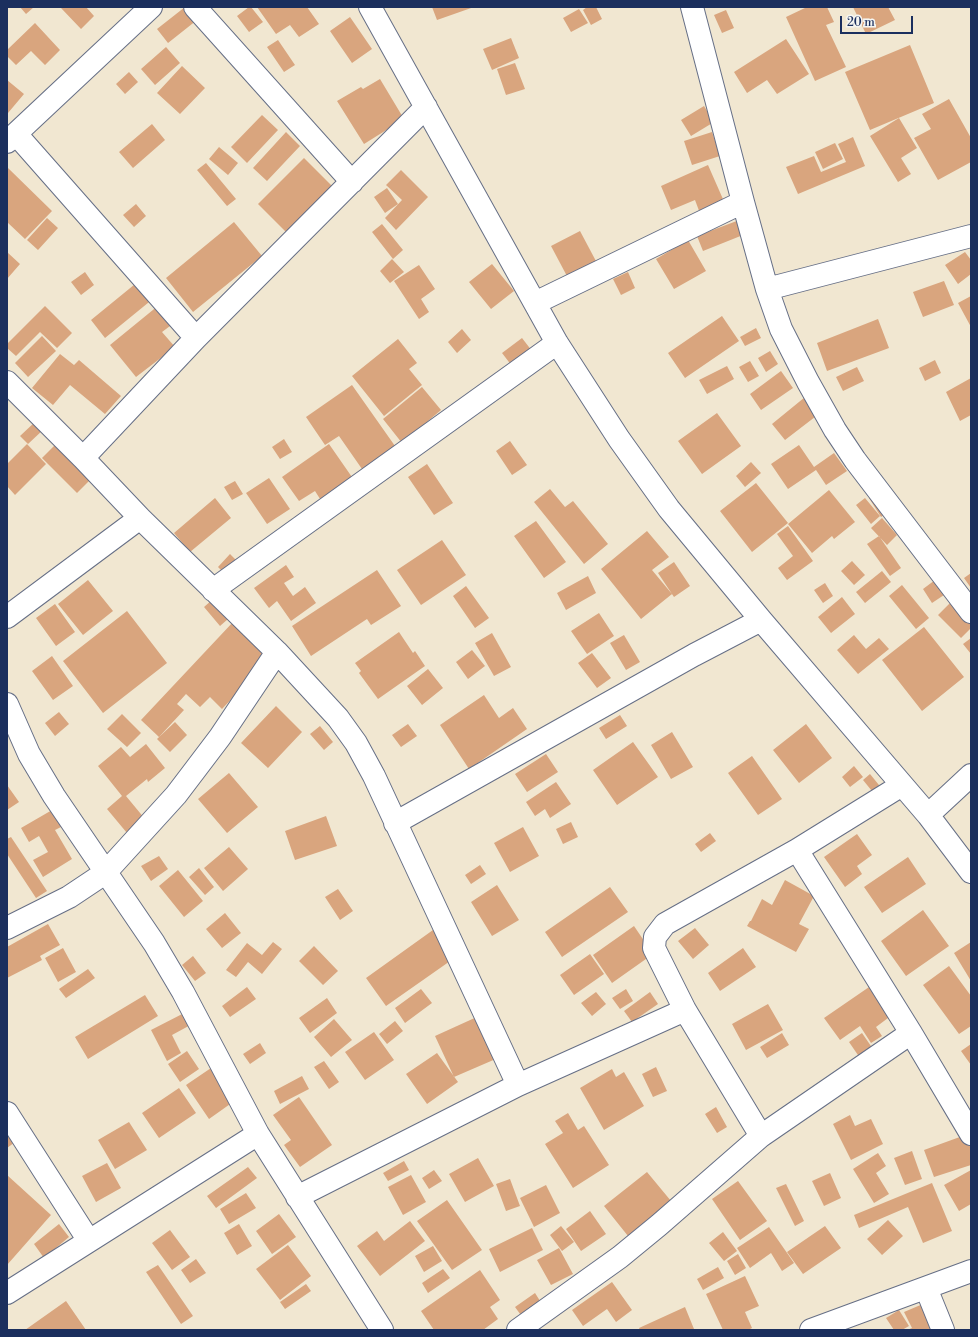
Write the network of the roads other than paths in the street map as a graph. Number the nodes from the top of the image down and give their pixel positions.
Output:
1 (151, 7) edge
2 (195, 7) edge
3 (370, 7) edge
4 (692, 7) edge
5 (426, 107) junction
6 (11, 138) edge
7 (352, 182) junction
8 (743, 202) junction
9 (971, 236) edge
10 (767, 289) junction
11 (534, 303) junction
12 (196, 338) junction
13 (557, 342) junction
14 (7, 382) edge
15 (83, 458) junction
16 (140, 518) junction
17 (214, 590) junction
18 (971, 612) edge
19 (7, 617) edge
20 (761, 620) junction
21 (277, 652) junction
22 (7, 704) edge
23 (971, 775) edge
24 (902, 785) junction
25 (928, 815) junction
26 (395, 822) junction
27 (797, 850) junction
28 (971, 872) edge
29 (105, 873) junction
30 (7, 928) edge
31 (685, 1010) junction
32 (911, 1033) junction
33 (518, 1085) junction
34 (7, 1113) edge
35 (258, 1134) junction
36 (971, 1134) edge
37 (761, 1136) junction
38 (297, 1196) junction
39 (89, 1241) junction
40 (971, 1271) edge
41 (926, 1288) junction
42 (7, 1294) edge
43 (382, 1330) edge
44 (518, 1330) edge
45 (811, 1330) edge
46 (943, 1330) edge

1 - 6 street
2 - 7 street
3 - 5 street
4 - 8 street
5 - 7 street
5 - 11 street
6 - 12 street
7 - 12 street
8 - 10 street
8 - 11 street
9 - 10 street
10 - 18 street
11 - 13 street
12 - 15 street
13 - 17 street
13 - 20 street
14 - 15 street
15 - 16 street
16 - 17 street
16 - 19 street
17 - 21 street
20 - 24 street
20 - 26 street
21 - 26 street
21 - 29 street
22 - 29 street
23 - 25 street
24 - 25 street
24 - 27 street
25 - 28 street
26 - 33 street
27 - 31 street
27 - 32 street
29 - 30 street
29 - 35 street
31 - 33 street
31 - 37 street
32 - 36 street
32 - 37 street
33 - 38 street
34 - 39 street
35 - 38 street
35 - 39 street
37 - 44 street
38 - 43 street
39 - 42 street
40 - 41 street
41 - 45 street
41 - 46 street

